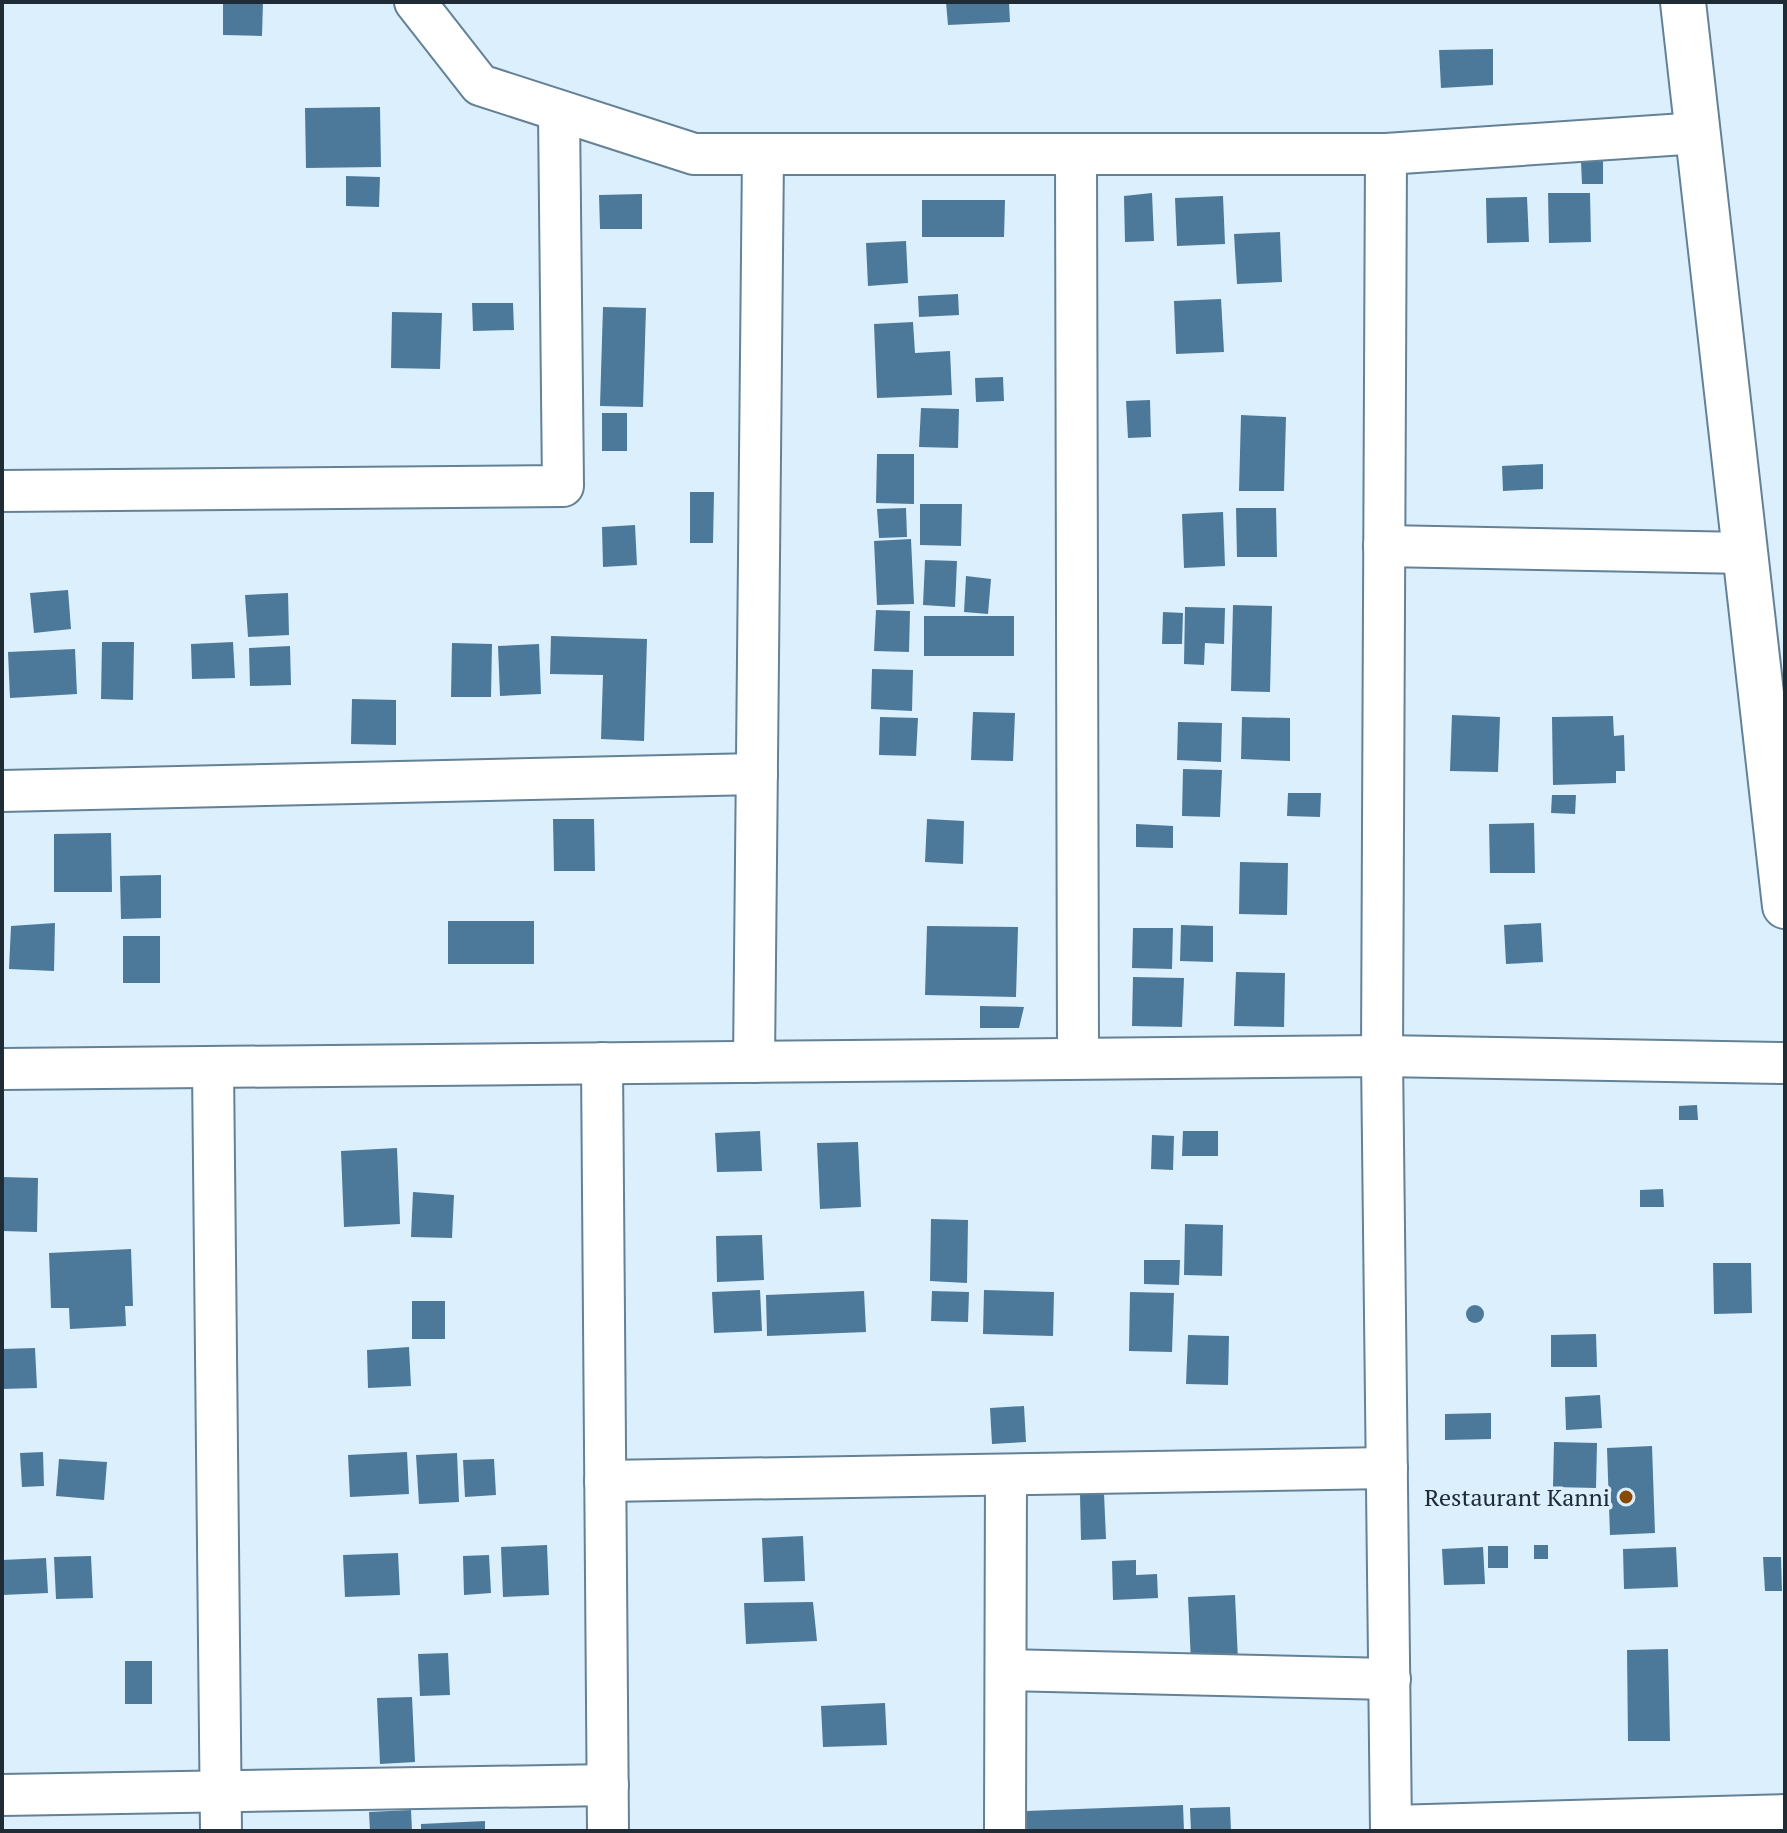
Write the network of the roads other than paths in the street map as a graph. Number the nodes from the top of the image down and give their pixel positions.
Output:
1 (415, 2) edge
2 (1683, 2) edge
3 (559, 113) junction
4 (1699, 133) junction
5 (763, 154) junction
6 (1076, 154) junction
7 (1386, 154) junction
8 (2, 491) edge
9 (1384, 546) junction
10 (1746, 553) junction
11 (757, 774) junction
12 (2, 791) edge
13 (1785, 906) edge
14 (1382, 1056) junction
15 (1078, 1058) junction
16 (754, 1062) junction
17 (602, 1063) junction
18 (1785, 1063) edge
19 (213, 1067) junction
20 (2, 1069) edge
21 (1387, 1468) junction
22 (1006, 1475) junction
23 (605, 1481) junction
24 (1006, 1670) junction
25 (1390, 1679) junction
26 (608, 1785) junction
27 (2, 1795) edge
28 (221, 1812) edge
29 (1785, 1815) edge
30 (1391, 1828) edge
31 (608, 1831) edge
32 (1005, 1831) edge

1 - 3 street
2 - 4 highway
3 - 5 street
3 - 8 street
4 - 7 street
4 - 10 highway
5 - 6 street
5 - 11 street
6 - 7 street
6 - 15 street
7 - 9 street
9 - 10 street
9 - 14 street
10 - 13 highway
11 - 12 street
11 - 16 street
14 - 15 street
14 - 18 street
14 - 21 street
15 - 16 street
16 - 17 street
17 - 19 street
17 - 23 street
19 - 20 street
19 - 28 street
21 - 22 street
21 - 25 street
22 - 23 street
22 - 24 street
23 - 26 street
24 - 25 street
24 - 32 street
25 - 30 street
26 - 28 street
26 - 31 street
27 - 28 street
29 - 30 street

